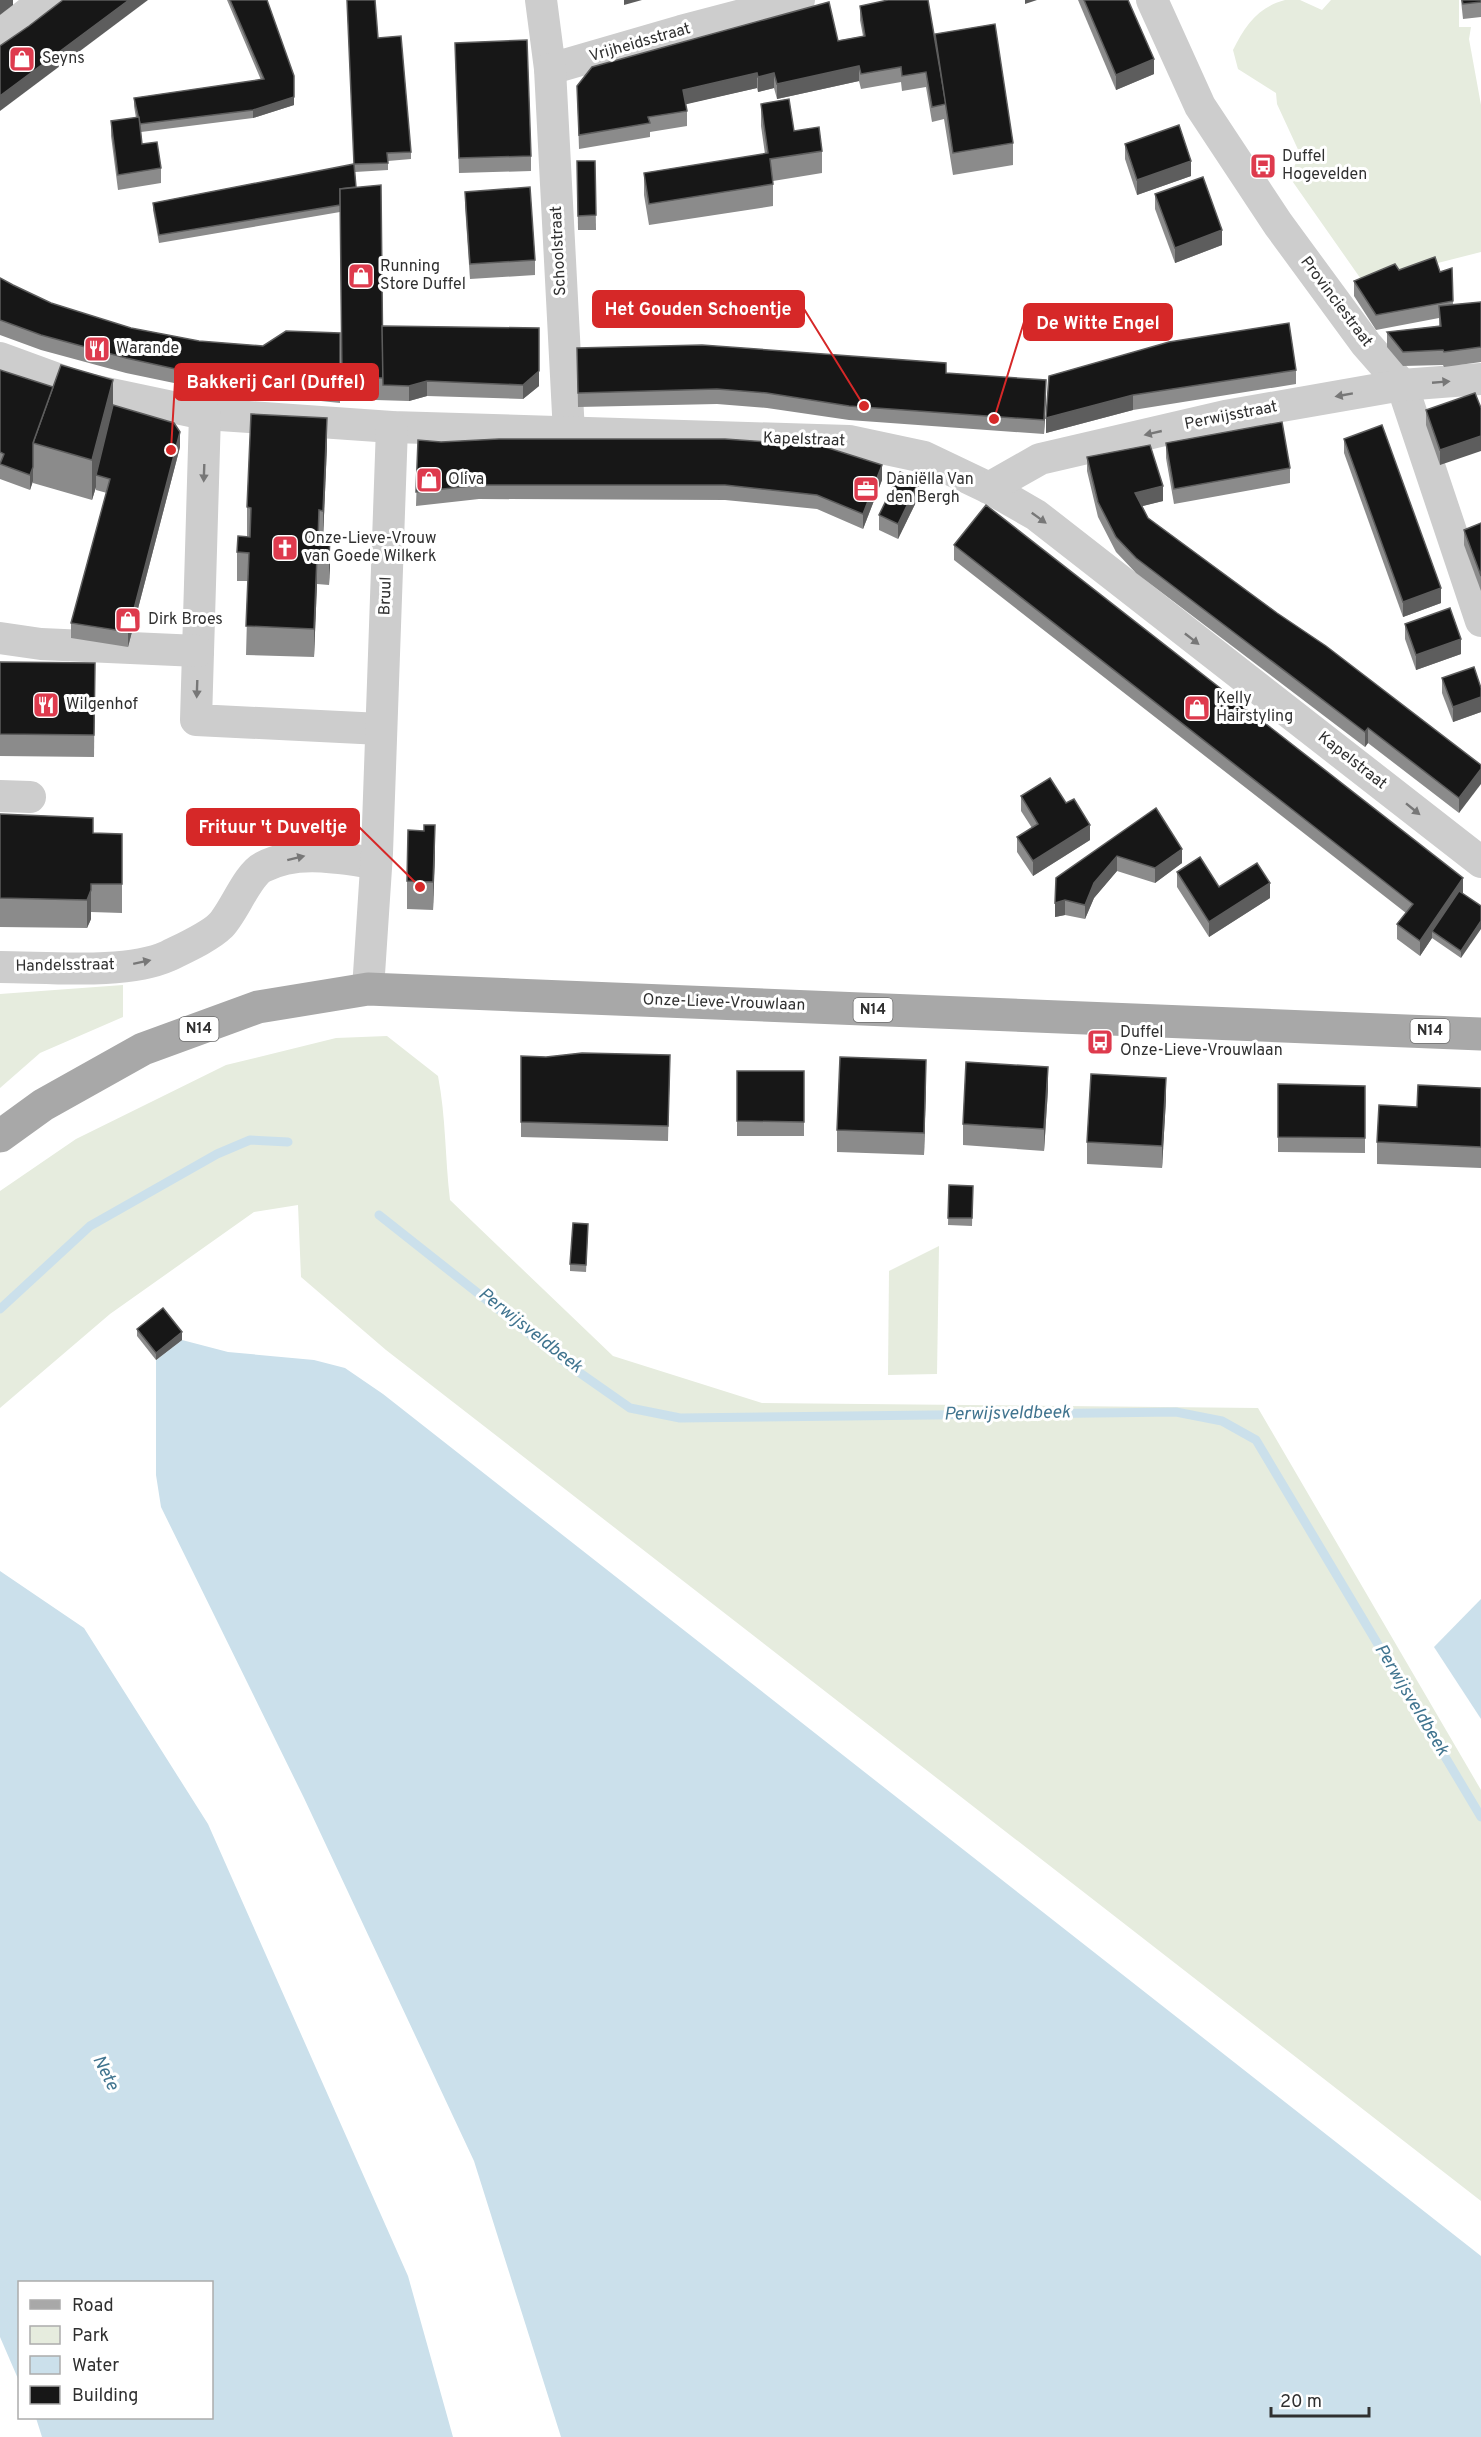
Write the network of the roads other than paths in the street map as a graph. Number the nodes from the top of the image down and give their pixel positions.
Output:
1 (45, 0) edge
2 (541, 0) edge
3 (799, 0) edge
4 (1162, 3) edge
5 (0, 35) edge
6 (550, 69) junction
7 (0, 358) edge
8 (1481, 379) edge
9 (1402, 385) junction
10 (206, 414) junction
11 (392, 427) junction
12 (569, 434) junction
13 (989, 488) junction
14 (1481, 621) edge
15 (0, 638) edge
16 (198, 651) junction
17 (381, 729) junction
18 (375, 862) junction
19 (1481, 862) edge
20 (0, 967) edge
21 (368, 989) junction
22 (1481, 1034) edge
23 (0, 1136) edge

1 - 5 street
2 - 6 street
3 - 6 street, Vrijheidsstraat
4 - 9 street, Provinciestraat
6 - 12 street, Schoolstraat
7 - 10 street, Kapelstraat
9 -> 8 street, Perwijsstraat
9 -> 13 street, Perwijsstraat
9 - 14 street, Provinciestraat
10 - 11 street, Kapelstraat
10 -> 16 street
11 - 12 street, Kapelstraat
11 - 17 street, Bruul
12 - 13 street, Kapelstraat
13 -> 19 street, Kapelstraat
15 - 16 street
16 -> 17 street
17 - 18 street, Bruul
20 -> 18 street, Handelsstraat
18 - 21 street, Bruul
21 - 22 main road, Onze-Lieve-Vrouwlaan / N14
21 - 23 main road, Onze-Lieve-Vrouwlaan / N14

